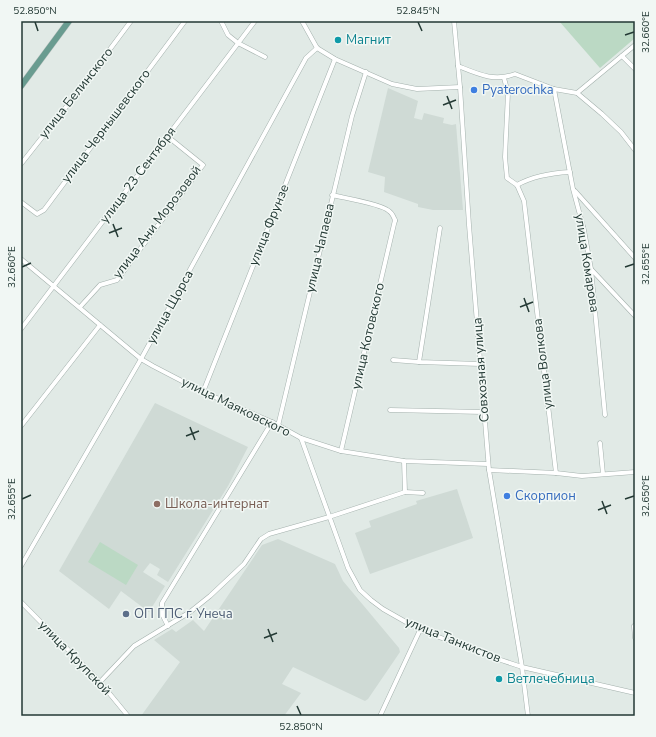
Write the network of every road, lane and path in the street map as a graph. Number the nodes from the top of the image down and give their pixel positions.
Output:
1 (69, 21) edge
2 (131, 21) edge
3 (185, 21) edge
4 (221, 21) edge
5 (255, 21) edge
6 (302, 21) edge
7 (454, 21) edge
8 (238, 43) junction
9 (635, 45) edge
10 (317, 48) junction
11 (622, 56) junction
12 (265, 57) dead end
13 (335, 59) junction
14 (458, 66) junction
15 (635, 69) edge
16 (366, 72) junction
17 (504, 78) junction
18 (21, 86) edge
19 (460, 87) junction
20 (554, 89) junction
21 (577, 93) junction
22 (167, 136) junction
23 (635, 150) edge
24 (21, 164) edge
25 (570, 172) junction
26 (517, 185) junction
27 (573, 189) junction
28 (332, 195) junction
29 (21, 202) edge
30 (440, 228) dead end
31 (635, 258) edge
32 (21, 259) edge
33 (591, 269) junction
34 (54, 287) junction
35 (80, 307) junction
36 (635, 316) edge
37 (100, 324) junction
38 (21, 329) edge
39 (141, 359) junction
40 (393, 360) dead end
41 (419, 362) junction
42 (480, 364) junction
43 (203, 392) junction
44 (390, 410) dead end
45 (483, 412) junction
46 (605, 415) dead end
47 (272, 422) junction
48 (21, 426) edge
49 (278, 426) junction
50 (301, 438) junction
51 (600, 443) dead end
52 (341, 451) junction
53 (404, 461) junction
54 (488, 464) junction
55 (489, 470) junction
56 (635, 472) edge
57 (556, 473) junction
58 (603, 474) junction
59 (405, 492) junction
60 (423, 493) dead end
61 (329, 517) junction
62 (21, 566) edge
63 (21, 602) edge
64 (168, 626) junction
65 (634, 626) edge
66 (420, 630) junction
67 (635, 638) edge
68 (522, 667) junction
69 (100, 682) junction
70 (635, 693) edge
71 (128, 716) edge
72 (380, 716) edge
73 (528, 716) edge

1 - 18 main road
2 - 24 street, улица Белинского
3 - 29 street, улица Чернышевского
4 - 8 street
5 - 8 street, улица 23 Сентября
6 - 10 street
7 - 14 street, Совхозная улица
8 - 12 street
8 - 22 street, улица 23 Сентября
9 - 11 street
10 - 13 street
10 - 39 street, улица Щорса
11 - 15 street
11 - 21 street
13 - 16 street
13 - 43 street, улица Фрунзе
14 - 17 street
14 - 19 street, Совхозная улица
16 - 19 street
16 - 28 street, улица Чапаева
17 - 20 street
17 - 26 street, улица Волкова
19 - 42 street, Совхозная улица
20 - 21 street
20 - 25 street, улица Комарова
21 - 23 street
22 - 34 street, улица 23 Сентября
22 - 35 street, улица Ани Морозовой
25 - 26 street
25 - 27 street, улица Комарова
26 - 57 street, улица Волкова
27 - 31 street
27 - 33 street, улица Комарова
28 - 49 street, улица Чапаева
28 - 52 street, улица Котовского
30 - 41 street
32 - 34 street, улица Маяковского
33 - 36 street
33 - 46 street, улица Комарова
34 - 35 street, улица Маяковского
34 - 38 street, улица 23 Сентября
35 - 37 street, улица Маяковского
37 - 39 street, улица Маяковского
37 - 48 street
39 - 43 street, улица Маяковского
39 - 62 street, улица Щорса
40 - 41 street
41 - 42 street
42 - 45 street, Совхозная улица
43 - 47 street, улица Маяковского
44 - 45 street
45 - 54 street, Совхозная улица
47 - 49 street, улица Маяковского
47 - 64 street
49 - 50 street, улица Маяковского
50 - 52 street, улица Маяковского
50 - 61 street, улица Танкистов
51 - 58 street
52 - 53 street, улица Маяковского
53 - 54 street, улица Маяковского
53 - 59 street
54 - 55 street, Совхозная улица
55 - 57 street
55 - 68 street, Совхозная улица
56 - 58 street
57 - 58 street
59 - 60 street
59 - 61 street
61 - 64 street
61 - 66 street, улица Танкистов
63 - 69 street, улица Крупской
64 - 69 street
65 - 67 street
66 - 68 street, улица Танкистов
66 - 72 street
68 - 70 street, улица Танкистов
68 - 73 street, Совхозная улица
69 - 71 street, улица Крупской

